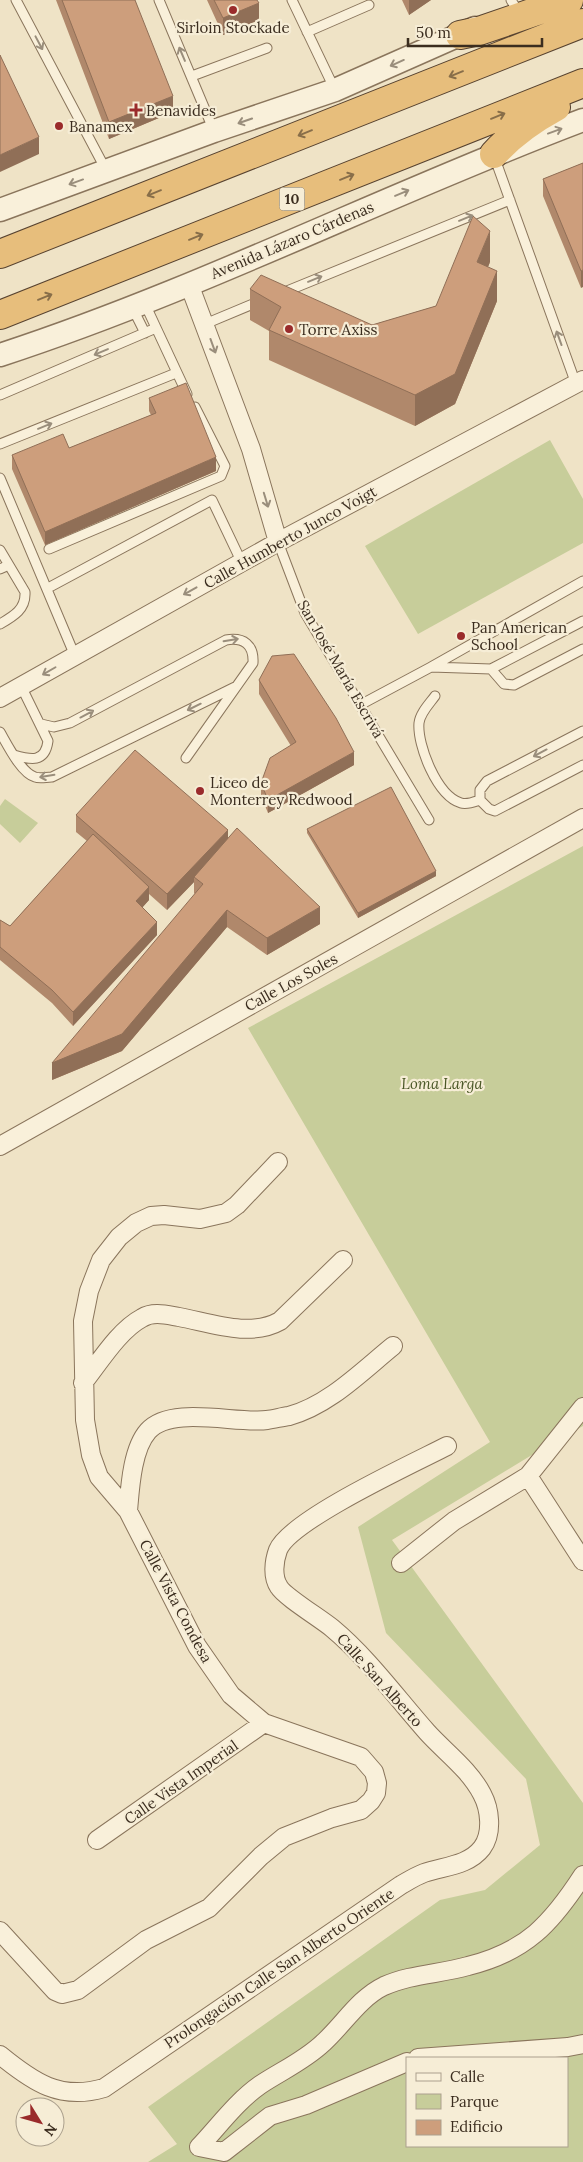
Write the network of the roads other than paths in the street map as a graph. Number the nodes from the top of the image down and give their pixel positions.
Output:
1 (16, 0) edge
2 (159, 0) edge
3 (292, 0) edge
4 (537, 0) edge
5 (569, 0) edge
6 (513, 4) edge
7 (369, 5) dead end
8 (583, 23) edge
9 (307, 32) junction
10 (460, 35) junction
11 (267, 48) dead end
12 (192, 76) junction
13 (583, 83) edge
14 (335, 90) junction
15 (583, 94) edge
16 (583, 120) edge
17 (214, 131) junction
18 (494, 154) junction
19 (106, 171) junction
20 (510, 200) junction
21 (0, 210) edge
22 (0, 254) edge
23 (189, 284) junction
24 (138, 304) junction
25 (0, 315) edge
26 (205, 324) junction
27 (156, 328) junction
28 (146, 333) junction
29 (0, 355) edge
30 (176, 373) junction
31 (579, 382) edge
32 (0, 395) edge
33 (0, 444) edge
34 (0, 478) edge
35 (278, 542) junction
36 (49, 549) dead end
37 (0, 550) edge
38 (242, 562) junction
39 (9, 565) junction
40 (0, 570) edge
41 (583, 582) edge
42 (48, 588) junction
43 (583, 621) edge
44 (0, 624) edge
45 (583, 649) edge
46 (75, 656) junction
47 (431, 667) junction
48 (491, 670) junction
49 (21, 686) junction
50 (238, 686) junction
51 (435, 696) dead end
52 (0, 698) edge
53 (360, 705) junction
54 (41, 724) junction
55 (583, 730) edge
56 (0, 732) edge
57 (14, 755) junction
58 (186, 758) dead end
59 (583, 765) edge
60 (480, 800) junction
61 (583, 818) edge
62 (429, 820) dead end
63 (0, 1146) edge
64 (278, 1162) dead end
65 (343, 1260) dead end
66 (393, 1346) dead end
67 (83, 1383) junction
68 (583, 1407) edge
69 (447, 1446) dead end
70 (528, 1476) junction
71 (128, 1511) junction
72 (583, 1561) edge
73 (401, 1563) dead end
74 (264, 1723) junction
75 (488, 1836) joint
76 (97, 1840) dead end
77 (583, 1874) edge
78 (0, 1931) edge
79 (583, 2044) edge
80 (0, 2055) edge
81 (432, 2057) edge
82 (406, 2062) edge

1 -> 19 lane
12 -> 2 lane
3 - 9 lane
4 - 6 street
5 - 10 highway
6 - 10 street
7 - 9 lane
8 -> 22 highway
9 - 14 lane
10 -> 14 street
11 - 12 lane
12 - 17 lane
25 -> 13 highway, 10
14 -> 17 street
15 - 18 highway
18 -> 16 street, Avenida Lázaro Cárdenas
17 - 19 street
18 - 20 lane
23 -> 18 street, Avenida Lázaro Cárdenas
19 -> 21 street
26 -> 20 lane
31 -> 20 lane
23 - 24 street, Avenida Lázaro Cárdenas
23 - 26 street, San José María Escrivá
24 - 27 lane
24 - 28 lane
24 - 29 street, Avenida Lázaro Cárdenas
26 -> 35 street, San José María Escrivá
27 - 28 lane
27 - 30 lane
28 -> 32 lane
33 -> 30 lane
30 - 36 lane
31 - 35 street, Calle Humberto Junco Voigt
34 - 42 lane
35 - 38 street, Calle Humberto Junco Voigt
35 - 53 lane, San José María Escrivá
37 - 39 lane
38 - 42 lane
38 -> 46 street, Calle Humberto Junco Voigt
39 - 40 lane
39 - 44 lane
41 - 47 lane
42 - 46 lane
43 - 48 lane
45 - 48 lane
46 -> 49 street, Calle Humberto Junco Voigt
47 - 48 lane
47 - 53 lane
49 - 52 street, Calle Humberto Junco Voigt
49 - 54 lane
54 -> 50 lane
50 -> 57 lane
50 - 58 lane
51 - 60 lane
53 - 62 lane, San José María Escrivá
54 - 57 lane
55 -> 60 lane
56 - 57 lane
59 - 60 lane
61 - 63 street, Calle Los Soles
64 - 67 street, Calle Vista Condesa
65 - 67 street
66 - 71 street
67 - 71 street, Calle Vista Condesa
68 - 70 street
69 - 75 street, Calle San Alberto
70 - 72 street
70 - 73 street
71 - 74 street, Calle Vista Condesa
74 - 76 street, Calle Vista Imperial
74 - 78 street, Calle Vista Condesa
75 - 80 street, Prolongación Calle San Alberto Oriente
77 - 82 street
79 - 81 street

